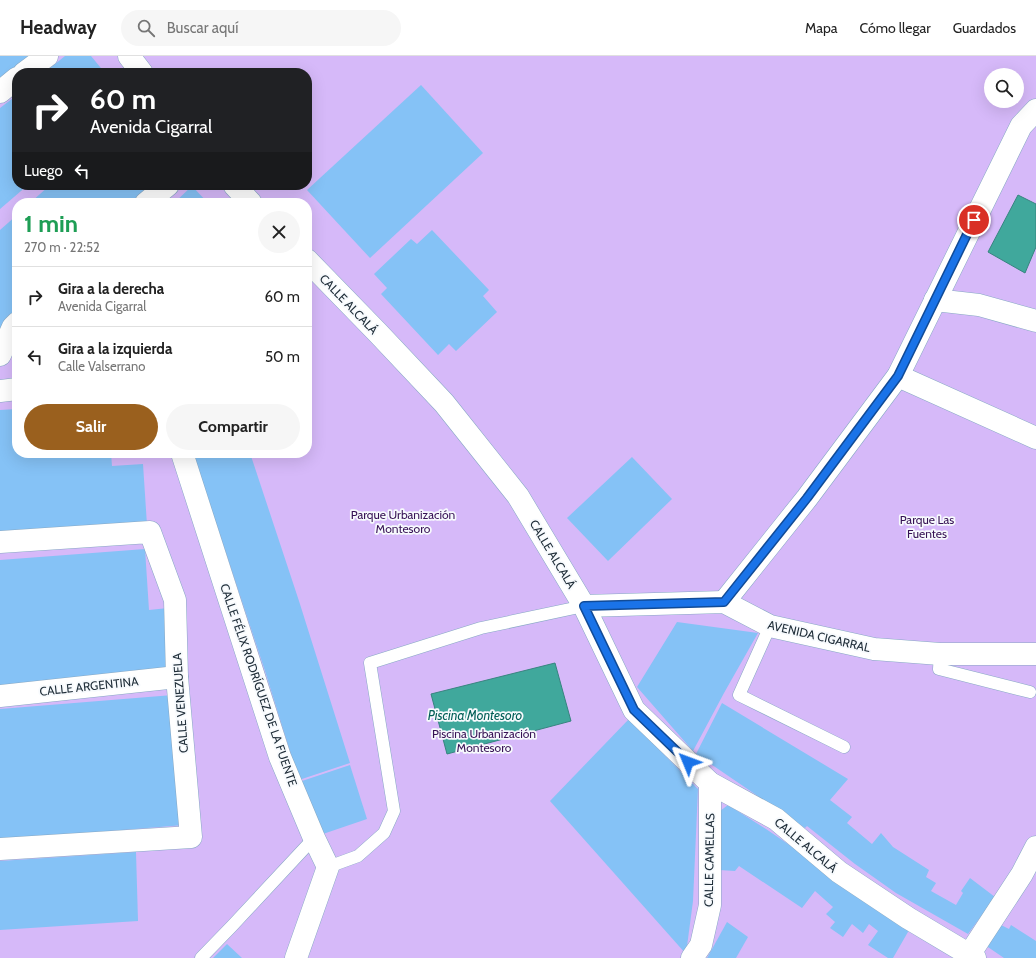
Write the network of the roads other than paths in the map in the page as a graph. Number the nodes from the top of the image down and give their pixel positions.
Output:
1 (47, 56) edge
2 (129, 56) edge
3 (31, 68) edge
4 (138, 68) edge
5 (12, 82) edge
6 (0, 92) edge
7 (1036, 110) edge
8 (162, 190) edge
9 (239, 190) edge
10 (152, 198) edge
11 (246, 198) edge
12 (312, 272) edge
13 (935, 300) junction
14 (1036, 321) edge
15 (12, 329) edge
16 (0, 355) edge
17 (898, 376) junction
18 (12, 390) edge
19 (0, 391) edge
20 (1036, 438) edge
21 (184, 458) edge
22 (0, 542) edge
23 (724, 602) junction
24 (584, 606) junction
25 (770, 626) junction
26 (940, 654) junction
27 (1036, 654) edge
28 (177, 677) junction
29 (1030, 692) dead end
30 (0, 696) edge
31 (844, 747) dead end
32 (710, 783) junction
33 (314, 838) junction
34 (1036, 847) edge
35 (0, 849) edge
36 (328, 867) junction
37 (1029, 879) edge
38 (972, 956) edge
39 (201, 958) edge
40 (296, 958) edge
41 (692, 958) edge

1 - 3 street
2 - 4 street
5 - 6 street
7 - 13 street
8 - 10 street
9 - 11 street
12 - 24 street, CALLE ALCALÁ
13 - 14 street
13 - 17 street
15 - 16 street
17 - 20 street
17 - 23 street
18 - 19 street
21 - 33 street, CALLE FÉLIX RODRÍGUEZ DE LA FUENTE
22 - 28 street, CALLE VENEZUELA
23 - 24 street, AVENIDA CIGARRAL
23 - 25 street, AVENIDA CIGARRAL
24 - 32 street, CALLE ALCALÁ
24 - 36 lane
25 - 26 street, AVENIDA CIGARRAL
25 - 31 lane
26 - 27 street, AVENIDA CIGARRAL
26 - 29 lane
28 - 30 street, CALLE ARGENTINA
28 - 35 street, CALLE VENEZUELA
32 - 38 street, CALLE ALCALÁ
32 - 41 street, CALLE CAMELLAS
33 - 36 street, CALLE FÉLIX RODRÍGUEZ DE LA FUENTE
33 - 39 lane
34 - 37 street
36 - 40 street
37 - 38 street

